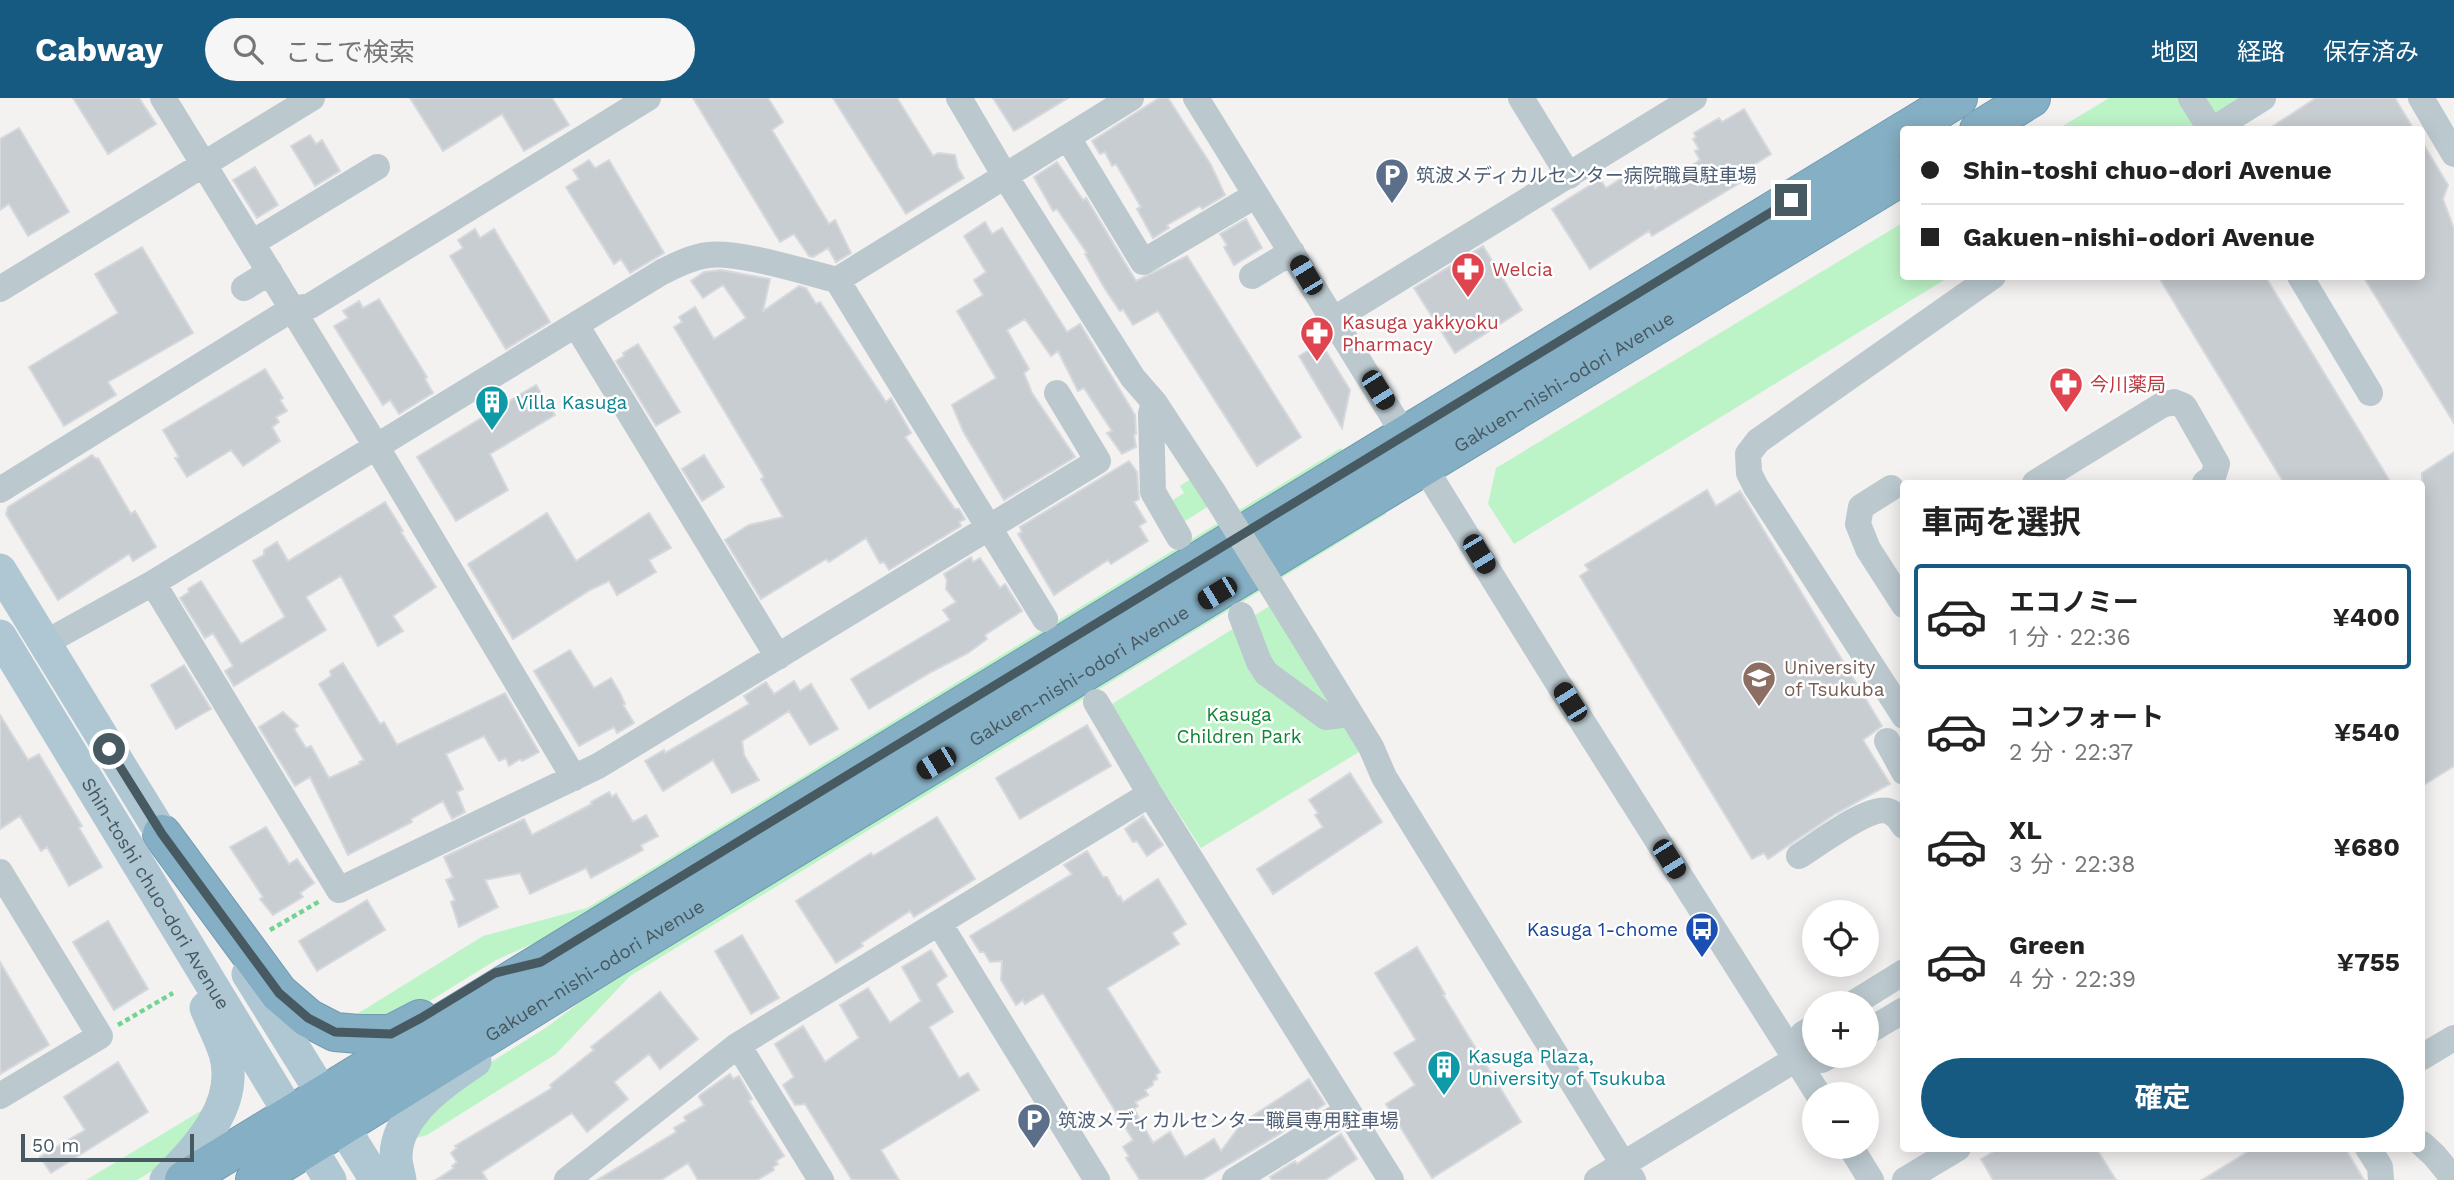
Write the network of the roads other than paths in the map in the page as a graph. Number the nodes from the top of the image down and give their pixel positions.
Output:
1 (163, 98) edge
2 (313, 98) edge
3 (648, 98) edge
4 (959, 98) edge
5 (1131, 98) edge
6 (1196, 98) edge
7 (1521, 98) edge
8 (1694, 98) edge
9 (1958, 98) edge
10 (2031, 98) edge
11 (2190, 98) edge
12 (2263, 98) edge
13 (2421, 98) edge
14 (1912, 126) edge
15 (1986, 126) edge
16 (2208, 126) edge
17 (2218, 126) edge
18 (1900, 133) edge
19 (1068, 138) junction
20 (2454, 154) edge
21 (203, 164) junction
22 (377, 167) dead end
23 (1005, 176) junction
24 (1569, 176) junction
25 (1900, 177) edge
26 (1256, 195) junction
27 (252, 243) junction
28 (1292, 252) junction
29 (270, 272) junction
30 (1252, 276) dead end
31 (837, 280) junction
32 (1987, 280) edge
33 (2302, 280) edge
34 (244, 288) dead end
35 (0, 289) edge
36 (292, 309) junction
37 (1334, 319) junction
38 (576, 325) junction
39 (1057, 393) dead end
40 (2370, 393) dead end
41 (1154, 402) junction
42 (376, 446) junction
43 (1415, 450) junction
44 (2040, 480) edge
45 (2208, 480) edge
46 (1891, 488) dead end
47 (0, 490) edge
48 (989, 528) junction
49 (1179, 537) dead end
50 (0, 570) edge
51 (153, 583) junction
52 (1900, 599) edge
53 (1241, 615) dead end
54 (1045, 619) dead end
55 (61, 634) dead end
56 (0, 636) edge
57 (778, 657) junction
58 (1096, 702) dead end
59 (1900, 710) edge
60 (1350, 714) junction
61 (1887, 741) dead end
62 (1900, 765) edge
63 (574, 778) junction
64 (1150, 794) junction
65 (1900, 820) edge
66 (146, 843) junction
67 (1799, 856) dead end
68 (0, 872) edge
69 (939, 923) junction
70 (1900, 974) edge
71 (549, 978) junction
72 (1873, 991) edge
73 (1900, 1012) edge
74 (1879, 1025) edge
75 (1802, 1038) edge
76 (738, 1045) junction
77 (1796, 1059) junction
78 (1802, 1059) edge
79 (1810, 1082) edge
80 (0, 1096) edge
81 (333, 1111) junction
82 (1347, 1111) junction
83 (300, 1132) junction
84 (2425, 1147) edge
85 (1951, 1152) edge
86 (2371, 1152) edge
87 (1858, 1159) edge
88 (1628, 1172) edge
89 (2454, 1179) edge
90 (166, 1180) edge
91 (184, 1180) edge
92 (255, 1180) edge
93 (330, 1180) edge
94 (376, 1180) edge
95 (400, 1180) edge
96 (567, 1180) edge
97 (821, 1180) edge
98 (1097, 1180) edge
99 (1234, 1180) edge
100 (1391, 1180) edge
101 (1597, 1180) edge
102 (1871, 1180) edge
103 (1905, 1180) edge
104 (2381, 1180) edge

1 - 21 street
2 - 21 street
3 - 36 street
4 - 23 street
5 - 19 street
6 - 26 street
7 - 24 street
8 - 24 street
9 - 14 highway, Gakuen-nishi-odori Avenue
10 - 15 highway
11 - 16 street
12 - 17 street
13 - 20 street
18 - 43 highway, Gakuen-nishi-odori Avenue
19 - 23 street
19 - 26 street
21 - 27 street
21 - 35 street
22 - 27 street
23 - 31 street
23 - 41 street
24 - 37 street
25 - 43 highway, Gakuen-nishi-odori Avenue
26 - 28 street
27 - 29 street
28 - 30 street
28 - 37 street
29 - 34 street
29 - 36 street
31 - 38 street
31 - 48 street
32 - 59 street
33 - 40 street
36 - 42 street
36 - 47 street
37 - 43 street
38 - 42 street
38 - 57 street
39 - 48 street
41 - 49 street
41 - 60 street, bridge
42 - 51 street
42 - 63 street
43 - 71 highway, Gakuen-nishi-odori Avenue
43 - 77 street
44 - 45 street
46 - 52 street
48 - 54 street
48 - 57 street
50 - 66 main road, Shin-toshi chuo-dori Avenue
51 - 55 street
51 - 63 street
53 - 60 street
56 - 66 main road, Shin-toshi chuo-dori Avenue
57 - 63 street
58 - 64 street
60 - 88 street
61 - 62 street
64 - 69 street
64 - 82 street
65 - 67 street
66 - 71 highway
66 - 81 main road, Shin-toshi chuo-dori Avenue
66 - 83 main road, Shin-toshi chuo-dori Avenue
66 - 90 main road
68 - 80 street
69 - 76 street
69 - 98 street
70 - 72 street
71 - 81 highway, Gakuen-nishi-odori Avenue
71 - 95 main road
73 - 74 street
75 - 77 street
76 - 96 street
76 - 97 street
77 - 78 street
77 - 79 street
77 - 88 street
81 - 83 highway, Gakuen-nishi-odori Avenue
81 - 94 main road, Shin-toshi chuo-dori Avenue
82 - 99 street
82 - 100 street
83 - 91 highway, Gakuen-nishi-odori Avenue
83 - 92 highway, Gakuen-nishi-odori Avenue
83 - 93 main road, Shin-toshi chuo-dori Avenue
84 - 89 street
85 - 103 street
86 - 104 street
87 - 102 street
88 - 101 street

